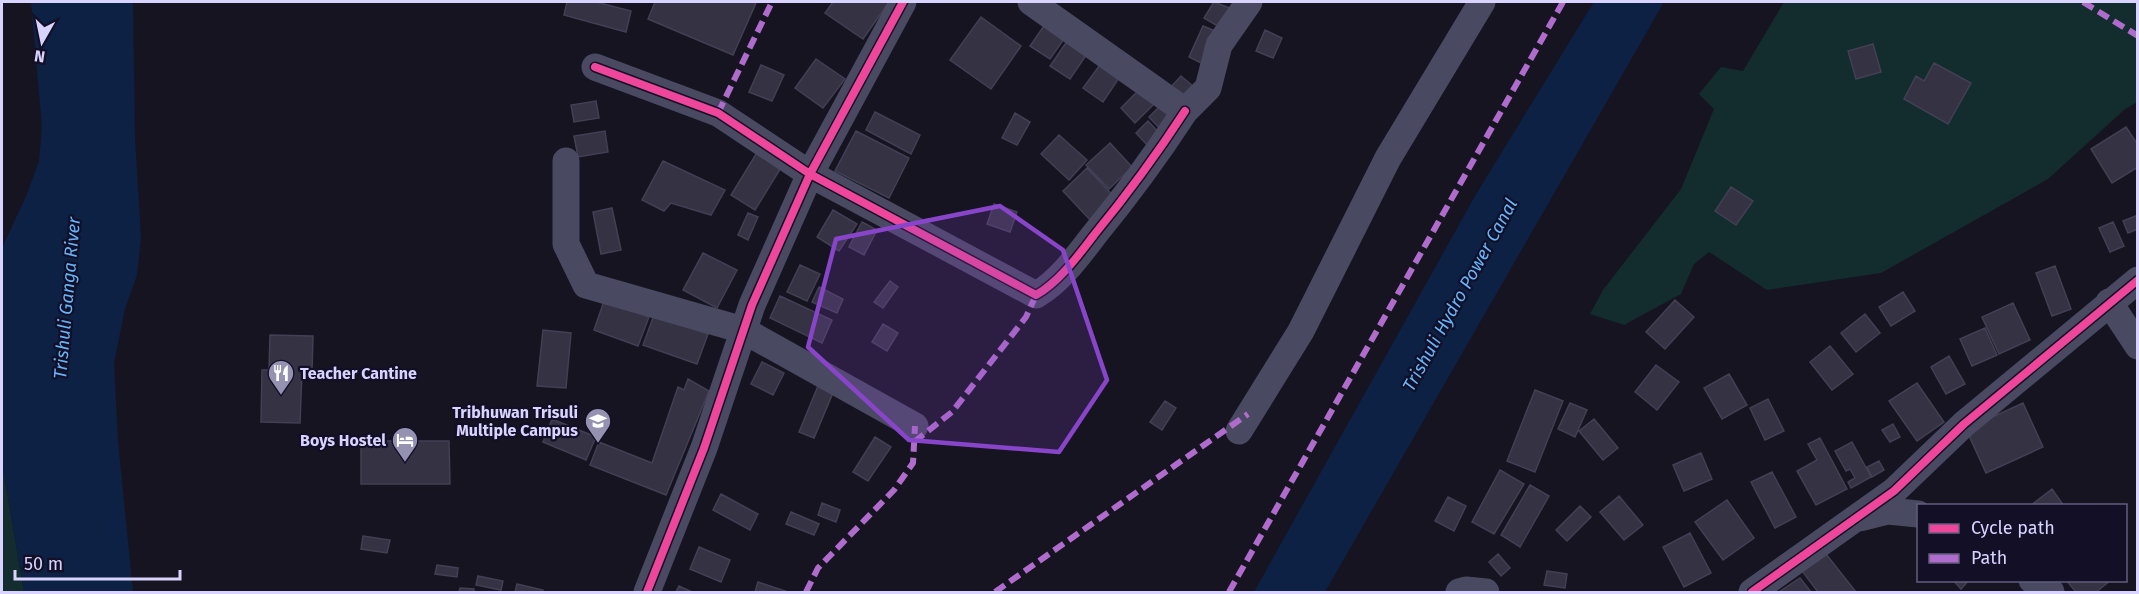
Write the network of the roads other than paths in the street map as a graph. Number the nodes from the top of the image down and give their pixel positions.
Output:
1 (903, 2) edge
2 (1031, 2) edge
3 (1249, 2) edge
4 (1482, 2) edge
5 (595, 67) dead end
6 (1185, 111) junction
7 (566, 161) dead end
8 (810, 174) junction
9 (2138, 280) edge
10 (2109, 302) junction
11 (743, 330) junction
12 (2138, 346) edge
13 (915, 426) dead end
14 (1239, 431) dead end
15 (1917, 514) edge
16 (1853, 519) junction
17 (2035, 582) edge
18 (647, 592) edge
19 (1459, 592) edge
20 (1486, 592) edge
21 (1752, 592) edge
22 (2052, 592) edge

1 - 8 street
2 - 6 street
3 - 6 street
4 - 14 street
5 - 8 street
6 - 8 street
7 - 11 street
8 - 11 street
9 - 10 street
10 - 12 street
10 - 16 street
11 - 13 street
11 - 18 street
15 - 16 street
16 - 21 street
17 - 22 street
19 - 20 street

